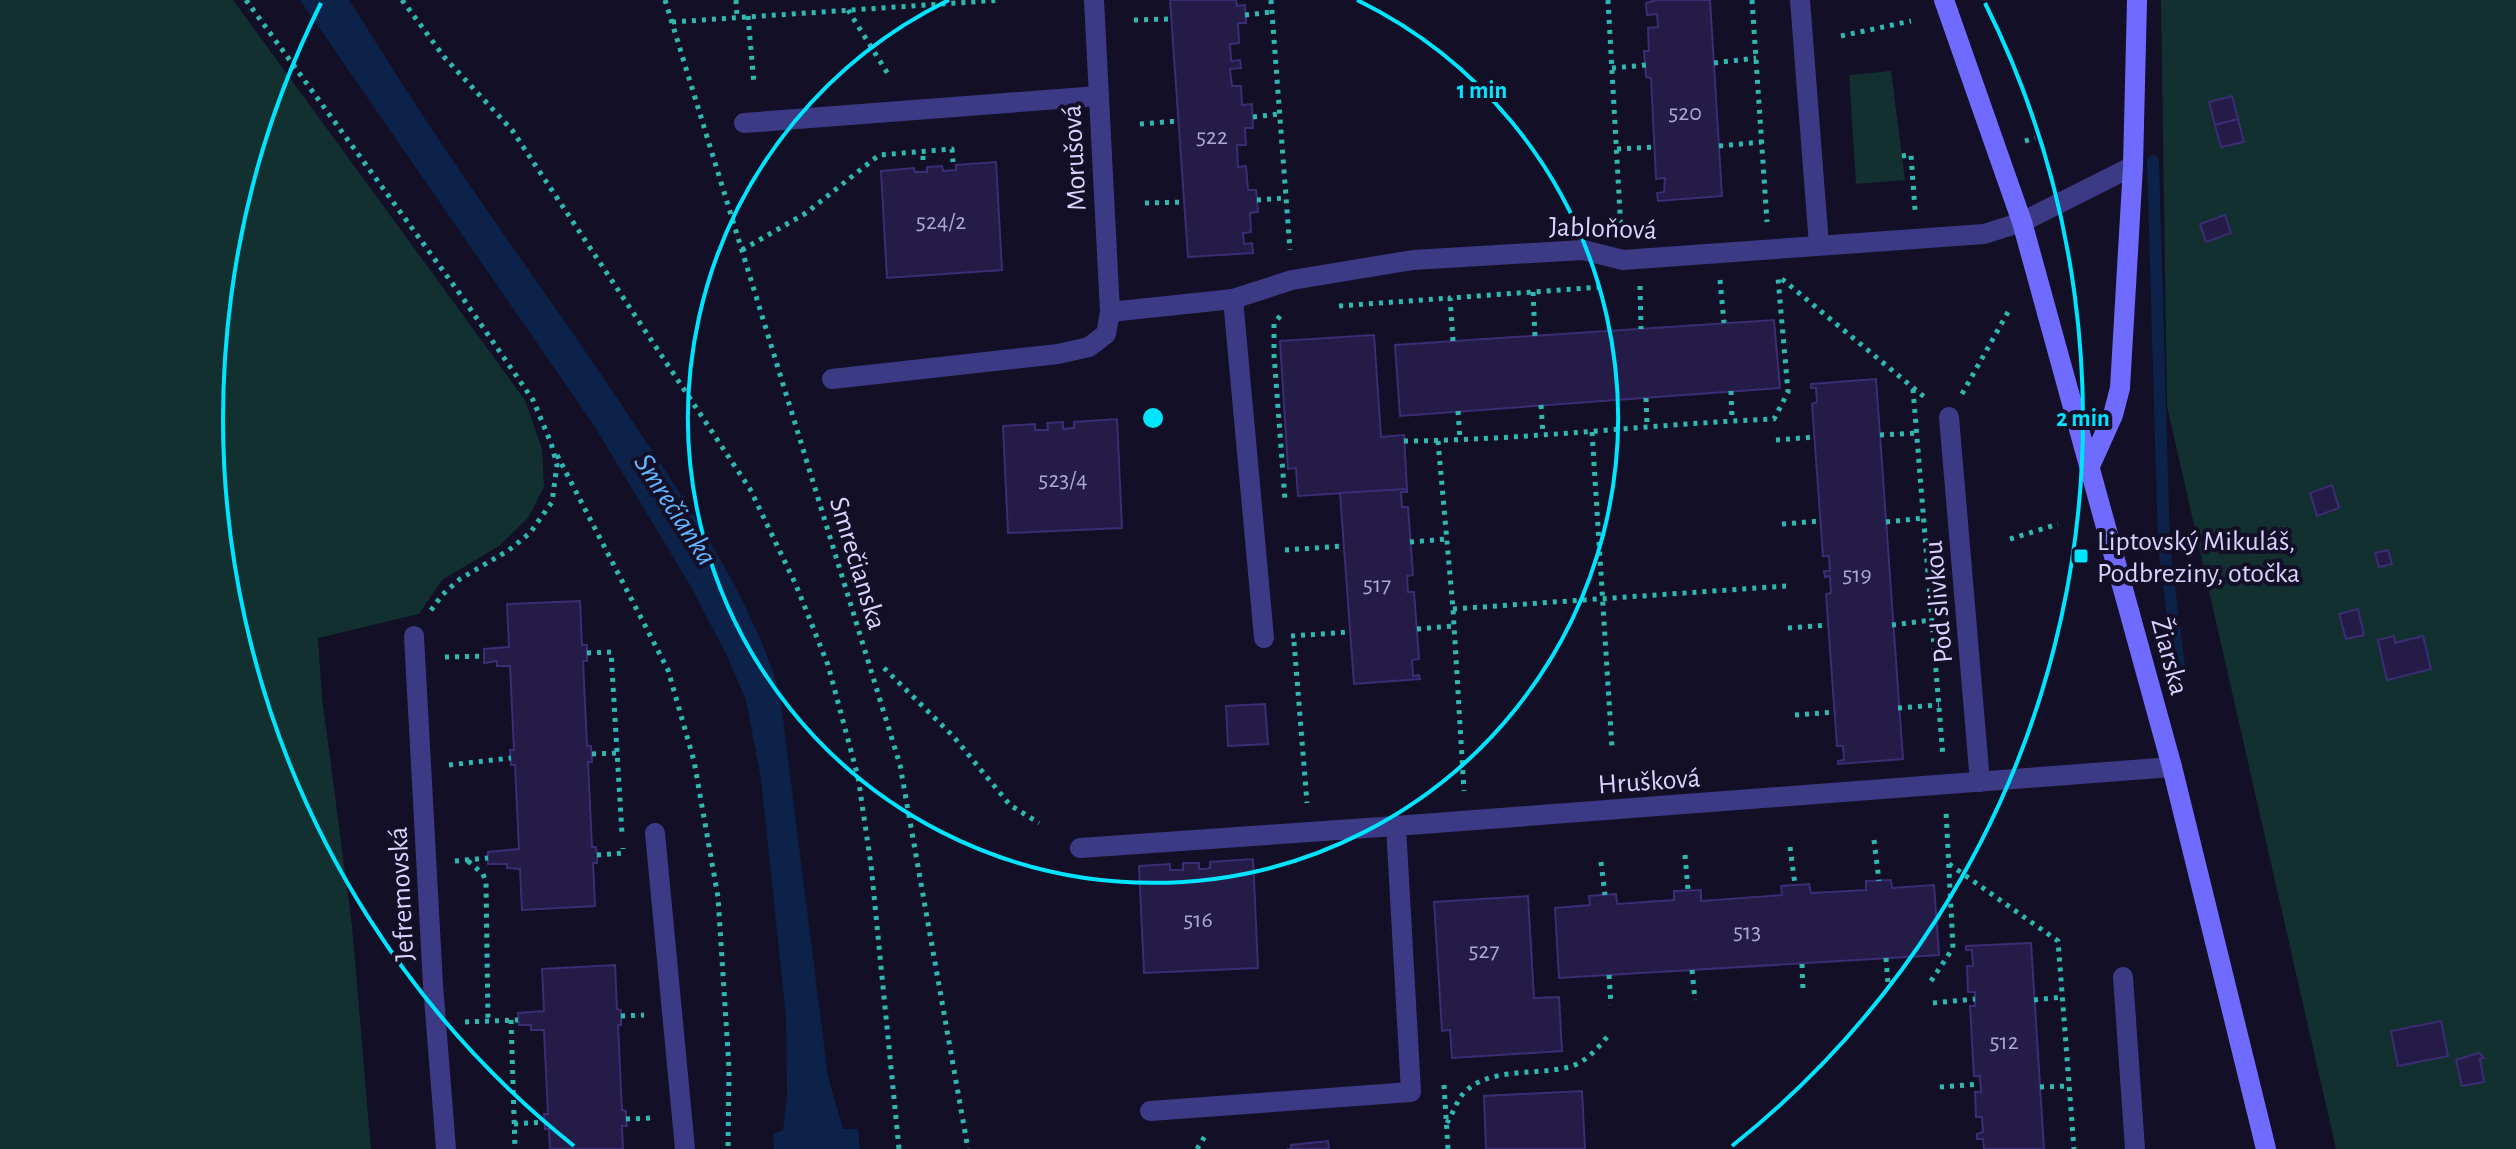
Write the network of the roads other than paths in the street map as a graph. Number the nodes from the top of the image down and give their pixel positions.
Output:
1 (1094, 0) edge
2 (1800, 0) edge
3 (1944, 0) edge
4 (2137, 0) edge
5 (1098, 96) junction
6 (744, 123) dead end
7 (2133, 166) junction
8 (2022, 222) junction
9 (1819, 245) junction
10 (1233, 299) junction
11 (1110, 312) junction
12 (832, 379) dead end
13 (1949, 417) road end
14 (2090, 466) junction
15 (414, 636) road end
16 (1264, 638) road end
17 (2172, 767) junction
18 (1980, 782) junction
19 (1396, 826) junction
20 (655, 833) dead end
21 (1080, 848) dead end
22 (2123, 977) dead end
23 (1150, 1111) dead end
24 (446, 1149) edge
25 (685, 1149) edge
26 (2135, 1149) edge
27 (2266, 1149) edge

1 - 5 street, Morušová
2 - 9 street
3 - 8 street, Žiarska
4 - 7 street
5 - 6 street
5 - 11 street, Morušová
7 - 8 street, Jabloňová
7 - 14 street
8 - 9 street, Jabloňová
8 - 14 street, Žiarska
9 - 10 street, Jabloňová
10 - 11 street, Jabloňová
10 - 16 street
11 - 12 street
13 - 18 street, Pod slivkou
14 - 17 street, Žiarska
15 - 24 street, Jefremovská
17 - 18 street, Hrušková
17 - 27 street, Žiarska
18 - 19 street, Hrušková
19 - 21 street, Hrušková
19 - 23 street
20 - 25 street
22 - 26 street

